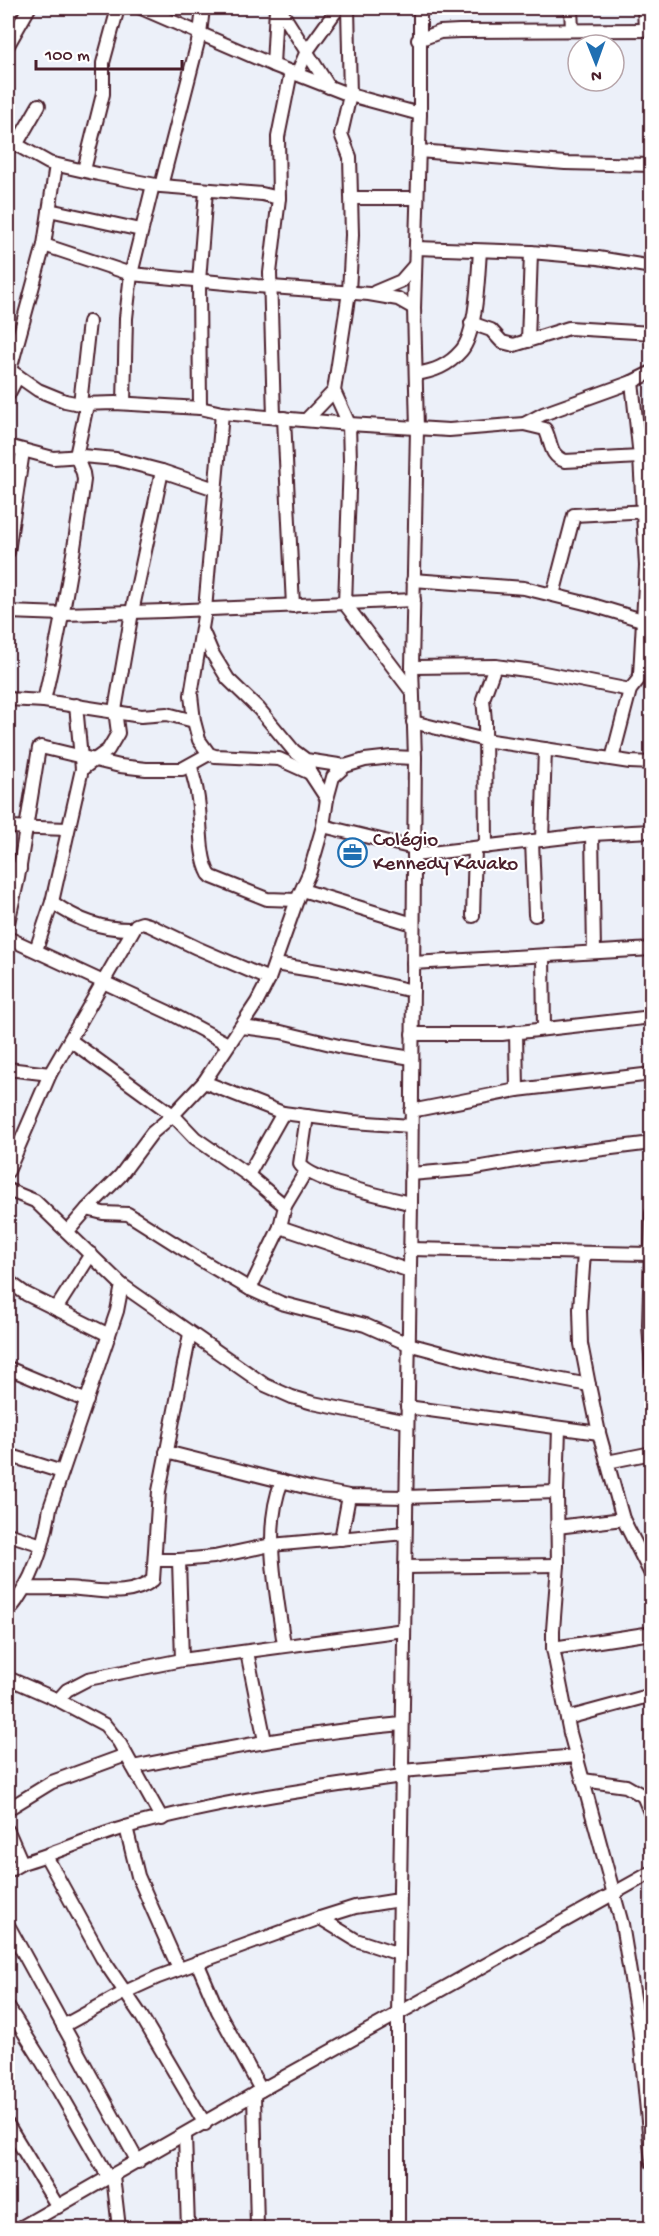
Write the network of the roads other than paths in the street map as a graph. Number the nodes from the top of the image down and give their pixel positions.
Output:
1 (29, 8) edge
2 (118, 8) edge
3 (141, 8) edge
4 (203, 8) edge
5 (277, 8) edge
6 (338, 8) edge
7 (348, 8) edge
8 (420, 8) edge
9 (572, 8) edge
10 (644, 8) edge
11 (572, 30) junction
12 (648, 30) edge
13 (200, 34) junction
14 (418, 40) junction
15 (8, 45) edge
16 (307, 51) junction
17 (273, 65) junction
18 (294, 73) junction
19 (329, 87) junction
20 (350, 95) junction
21 (39, 105) dead end
22 (420, 114) junction
23 (12, 143) edge
24 (419, 151) junction
25 (56, 165) junction
26 (651, 165) edge
27 (84, 170) junction
28 (157, 186) junction
29 (206, 191) junction
30 (279, 198) junction
31 (352, 198) junction
32 (417, 198) junction
33 (50, 210) junction
34 (141, 230) junction
35 (44, 245) junction
36 (416, 248) junction
37 (480, 251) junction
38 (531, 252) junction
39 (415, 266) junction
40 (651, 267) edge
41 (131, 273) junction
42 (199, 281) junction
43 (270, 287) junction
44 (349, 292) junction
45 (369, 294) junction
46 (414, 308) junction
47 (89, 322) dead end
48 (471, 323) junction
49 (651, 333) edge
50 (528, 341) junction
51 (12, 372) edge
52 (651, 372) edge
53 (416, 374) junction
54 (632, 382) junction
55 (334, 391) junction
56 (8, 395) edge
57 (84, 404) junction
58 (124, 404) junction
59 (200, 408) junction
60 (222, 413) junction
61 (279, 417) junction
62 (306, 420) junction
63 (349, 424) junction
64 (524, 424) junction
65 (417, 429) junction
66 (8, 446) edge
67 (24, 451) junction
68 (76, 456) junction
69 (640, 457) junction
70 (162, 471) junction
71 (215, 489) junction
72 (648, 511) edge
73 (648, 546) edge
74 (8, 552) edge
75 (414, 580) junction
76 (554, 595) junction
77 (414, 600) junction
78 (345, 604) junction
79 (293, 606) junction
80 (205, 610) junction
81 (8, 612) edge
82 (132, 612) junction
83 (64, 614) junction
84 (642, 620) junction
85 (202, 631) junction
86 (495, 666) junction
87 (412, 667) junction
88 (630, 690) junction
89 (412, 692) junction
90 (8, 699) edge
91 (44, 701) junction
92 (75, 705) junction
93 (115, 710) junction
94 (194, 721) junction
95 (413, 722) junction
96 (485, 740) junction
97 (545, 749) junction
98 (209, 754) junction
99 (414, 758) junction
100 (612, 759) junction
101 (306, 760) junction
102 (85, 762) junction
103 (651, 763) edge
104 (345, 766) junction
105 (187, 767) junction
106 (310, 773) junction
107 (327, 799) junction
108 (323, 826) junction
109 (8, 827) edge
110 (26, 828) junction
111 (68, 829) junction
112 (651, 831) edge
113 (592, 834) junction
114 (537, 841) junction
115 (481, 848) junction
116 (414, 851) junction
117 (14, 869) edge
118 (299, 895) junction
119 (52, 902) junction
120 (535, 915) dead end
121 (473, 916) dead end
122 (8, 923) edge
123 (413, 924) junction
124 (133, 929) junction
125 (8, 938) edge
126 (651, 949) edge
127 (36, 950) junction
128 (594, 951) junction
129 (543, 956) junction
130 (413, 963) junction
131 (274, 964) junction
132 (269, 979) junction
133 (102, 983) junction
134 (412, 991) junction
135 (651, 1017) edge
136 (242, 1027) junction
137 (544, 1028) junction
138 (516, 1032) junction
139 (412, 1034) junction
140 (70, 1041) junction
141 (228, 1044) junction
142 (412, 1058) junction
143 (8, 1069) edge
144 (50, 1074) junction
145 (651, 1074) edge
146 (204, 1083) junction
147 (517, 1090) junction
148 (411, 1111) junction
149 (283, 1113) junction
150 (173, 1115) junction
151 (307, 1116) junction
152 (411, 1126) junction
153 (651, 1143) edge
154 (8, 1171) edge
155 (306, 1172) junction
156 (411, 1174) junction
157 (248, 1175) junction
158 (8, 1190) edge
159 (411, 1204) junction
160 (285, 1206) junction
161 (87, 1209) junction
162 (651, 1214) edge
163 (280, 1227) junction
164 (68, 1231) junction
165 (410, 1249) junction
166 (584, 1253) junction
167 (91, 1254) junction
168 (649, 1254) junction
169 (410, 1271) junction
170 (8, 1281) edge
171 (122, 1285) junction
172 (250, 1289) junction
173 (56, 1309) junction
174 (190, 1334) junction
175 (109, 1335) junction
176 (408, 1344) junction
177 (8, 1368) edge
178 (651, 1370) edge
179 (589, 1385) junction
180 (87, 1401) junction
181 (408, 1407) junction
182 (407, 1422) junction
183 (559, 1428) junction
184 (599, 1433) junction
185 (166, 1452) junction
186 (651, 1453) edge
187 (8, 1455) edge
188 (607, 1462) junction
189 (62, 1472) junction
190 (282, 1481) junction
191 (557, 1492) junction
192 (349, 1496) junction
193 (406, 1497) junction
194 (623, 1519) junction
195 (557, 1527) junction
196 (405, 1533) junction
197 (8, 1534) edge
198 (341, 1539) junction
199 (651, 1544) edge
200 (42, 1545) junction
201 (271, 1545) junction
202 (637, 1545) junction
203 (155, 1560) junction
204 (179, 1560) junction
205 (558, 1565) junction
206 (405, 1567) junction
207 (651, 1576) edge
208 (26, 1588) junction
209 (9, 1607) edge
210 (404, 1630) junction
211 (651, 1633) edge
212 (284, 1645) junction
213 (554, 1648) junction
214 (247, 1652) junction
215 (182, 1660) junction
216 (9, 1683) edge
217 (651, 1695) edge
218 (58, 1700) junction
219 (567, 1718) junction
220 (402, 1724) junction
221 (265, 1741) junction
222 (126, 1755) junction
223 (577, 1756) junction
224 (133, 1767) junction
225 (402, 1773) junction
226 (584, 1780) junction
227 (648, 1799) edge
228 (8, 1809) edge
229 (651, 1817) edge
230 (162, 1819) junction
231 (126, 1827) junction
232 (8, 1831) edge
233 (46, 1856) junction
234 (22, 1863) junction
235 (8, 1871) edge
236 (651, 1872) edge
237 (613, 1894) junction
238 (399, 1900) junction
239 (320, 1918) junction
240 (8, 1925) edge
241 (399, 1954) junction
242 (197, 1962) junction
243 (179, 1969) junction
244 (125, 1992) junction
245 (8, 2007) edge
246 (398, 2015) junction
247 (63, 2026) junction
248 (258, 2092) junction
249 (205, 2124) junction
250 (8, 2125) edge
251 (185, 2135) junction
252 (138, 2162) junction
253 (651, 2163) edge
254 (111, 2177) junction
255 (58, 2207) junction
256 (20, 2229) edge
257 (119, 2229) edge
258 (188, 2229) edge
259 (257, 2229) edge
260 (398, 2229) edge

1 - 15 street
2 - 27 street
3 - 13 street
4 - 13 street
5 - 16 street
5 - 17 street
6 - 16 street
7 - 20 street
8 - 14 street
9 - 11 street
10 - 12 street
11 - 12 street
11 - 14 street
13 - 17 street
13 - 28 street
14 - 22 street
16 - 18 street
16 - 19 street
17 - 18 street
18 - 19 street
18 - 30 street
19 - 20 street
20 - 22 street
20 - 31 street
21 - 23 street
22 - 24 street
23 - 25 street
24 - 26 street
24 - 32 street
25 - 27 street
25 - 33 street
27 - 28 street
28 - 29 street
28 - 34 street
29 - 30 street
29 - 42 street
30 - 43 street
31 - 32 street
31 - 44 street
32 - 36 street
33 - 34 street
33 - 35 street
34 - 41 street
35 - 41 street
35 - 51 street
36 - 37 street
36 - 39 street
37 - 38 street
37 - 48 street
38 - 40 street
38 - 50 street
39 - 45 street
39 - 46 street
41 - 42 street
41 - 58 street
42 - 43 street
42 - 59 street
43 - 44 street
43 - 61 street
44 - 45 street
44 - 55 street
45 - 46 street
46 - 53 street
47 - 57 street
48 - 50 street
48 - 53 street
49 - 50 street
51 - 56 street
51 - 57 street
52 - 54 street
53 - 65 street
54 - 64 street
54 - 69 street
55 - 62 street
55 - 63 street
57 - 58 street
57 - 68 street
58 - 59 street
59 - 60 street
60 - 61 street
60 - 71 street
61 - 62 street
61 - 79 street
62 - 63 street
63 - 65 street
63 - 78 street
64 - 65 street
64 - 69 street
65 - 75 street
66 - 67 street
67 - 68 street
67 - 74 street
68 - 70 street
68 - 83 street
69 - 72 street
70 - 71 street
70 - 82 street
71 - 80 street
72 - 73 street
72 - 76 street
73 - 84 street
75 - 76 street
75 - 77 street
76 - 84 street
77 - 78 street
77 - 87 street
78 - 79 street
78 - 89 street
79 - 80 street
80 - 82 street
80 - 85 street
81 - 83 street
82 - 83 street
82 - 93 street
83 - 91 street
84 - 88 street
85 - 94 street
85 - 101 street
86 - 87 street
86 - 88 street
86 - 96 street
87 - 89 street
88 - 100 street
89 - 95 street
90 - 91 street
91 - 92 street
92 - 93 street
92 - 102 street
93 - 94 street
93 - 102 street
94 - 98 street
95 - 96 street
95 - 99 street
96 - 97 street
96 - 115 street
97 - 100 street
97 - 114 street
98 - 105 street
98 - 106 street
99 - 104 street
99 - 116 street
100 - 103 street
101 - 104 street
101 - 106 street
102 - 105 street
102 - 110 street
102 - 111 street
104 - 107 street
105 - 118 street
106 - 107 street
107 - 108 street
108 - 116 street
108 - 118 street
109 - 110 street
110 - 111 street
110 - 117 street
111 - 119 street
112 - 113 street
113 - 114 street
113 - 128 street
114 - 115 street
114 - 120 street
115 - 116 street
115 - 121 street
116 - 123 street
117 - 122 street
118 - 123 street
118 - 131 street
119 - 124 street
119 - 127 street
123 - 130 street
124 - 132 street
124 - 133 street
125 - 127 street
126 - 128 street
127 - 133 street
128 - 129 street
129 - 130 street
129 - 137 street
130 - 134 street
131 - 132 street
131 - 134 street
132 - 136 street
133 - 140 street
133 - 141 street
134 - 139 street
135 - 137 street
136 - 141 street
136 - 142 street
137 - 138 street
138 - 139 street
138 - 147 street
139 - 142 street
140 - 144 street
140 - 150 street
141 - 146 street
142 - 148 street
143 - 144 street
144 - 154 street
145 - 147 street
146 - 149 street
146 - 150 street
147 - 148 street
148 - 152 street
149 - 151 street
149 - 157 street
150 - 157 street
150 - 161 street
151 - 152 street
151 - 155 street
152 - 156 street
153 - 156 street
155 - 159 street
155 - 160 street
156 - 159 street
157 - 160 street
158 - 164 street
159 - 165 street
160 - 163 street
161 - 164 street
161 - 172 street
162 - 168 street
163 - 169 street
163 - 172 street
164 - 167 street
165 - 166 street
165 - 169 street
166 - 168 street
166 - 179 street
167 - 171 street
167 - 173 street
168 - 178 street
169 - 176 street
170 - 173 street
171 - 174 street
171 - 175 street
172 - 176 street
173 - 175 street
174 - 182 street
174 - 185 street
175 - 180 street
176 - 179 street
176 - 181 street
177 - 180 street
179 - 184 street
180 - 189 street
181 - 182 street
181 - 183 street
182 - 193 street
183 - 184 street
183 - 191 street
184 - 188 street
185 - 190 street
185 - 203 street
186 - 188 street
187 - 189 street
188 - 194 street
189 - 200 street
190 - 192 street
190 - 201 street
191 - 193 street
191 - 195 street
192 - 193 street
192 - 198 street
193 - 196 street
194 - 195 street
194 - 202 street
195 - 205 street
196 - 198 street
196 - 206 street
197 - 200 street
198 - 201 street
199 - 202 street
200 - 208 street
201 - 204 street
201 - 212 street
202 - 207 street
203 - 204 street
203 - 208 street
204 - 215 street
205 - 206 street
205 - 213 street
206 - 210 street
208 - 209 street
210 - 212 street
210 - 220 street
211 - 213 street
212 - 214 street
213 - 219 street
214 - 215 street
214 - 221 street
215 - 218 street
216 - 218 street
217 - 219 street
218 - 222 street
219 - 223 street
220 - 221 street
220 - 225 street
221 - 224 street
222 - 224 street
222 - 228 street
223 - 225 street
223 - 226 street
224 - 230 street
225 - 230 street
225 - 238 street
226 - 227 street
226 - 237 street
227 - 229 street
230 - 231 street
231 - 233 street
231 - 243 street
232 - 234 street
233 - 234 street
233 - 244 street
234 - 235 street
236 - 237 street
237 - 246 street
237 - 253 street
238 - 239 street
238 - 241 street
239 - 241 street
239 - 242 street
240 - 247 street
241 - 246 street
242 - 243 street
242 - 248 street
243 - 244 street
244 - 247 street
244 - 249 street
245 - 254 street
246 - 248 street
246 - 260 street
247 - 252 street
248 - 249 street
248 - 259 street
249 - 251 street
250 - 255 street
251 - 252 street
251 - 258 street
252 - 254 street
254 - 255 street
254 - 257 street
255 - 256 street

